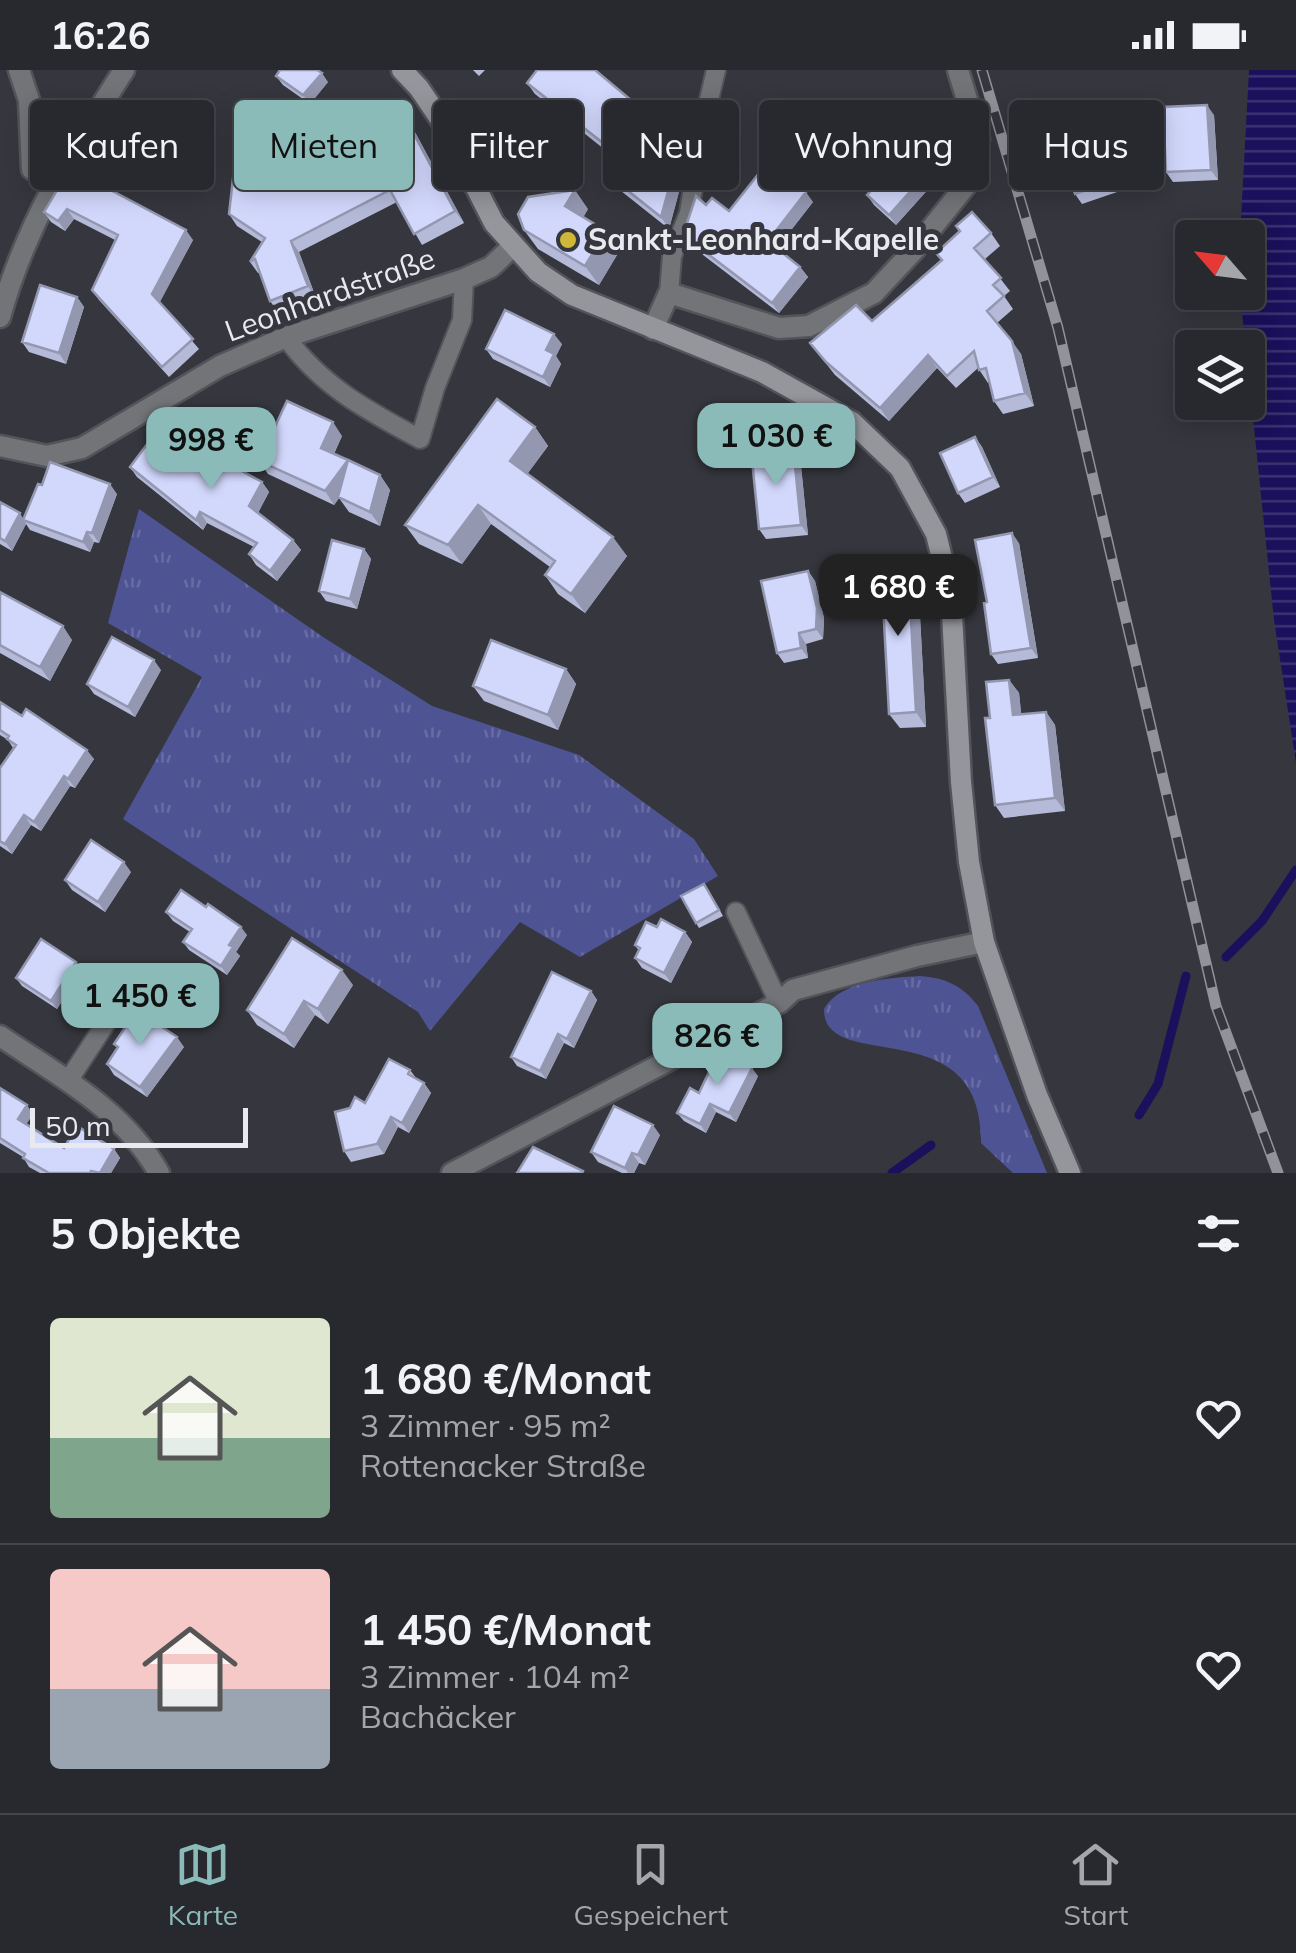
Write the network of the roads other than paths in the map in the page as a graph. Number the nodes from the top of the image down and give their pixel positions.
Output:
1 (19, 70) edge
2 (124, 70) edge
3 (402, 70) edge
4 (716, 70) edge
5 (958, 70) edge
6 (105, 100) edge
7 (30, 123) edge
8 (49, 190) edge
9 (513, 246) junction
10 (464, 279) junction
11 (669, 293) junction
12 (0, 316) edge
13 (653, 329) junction
14 (286, 337) junction
15 (0, 446) edge
16 (736, 912) dead end
17 (984, 942) junction
18 (136, 977) dead end
19 (779, 1003) junction
20 (0, 1036) edge
21 (68, 1081) junction
22 (159, 1173) edge
23 (452, 1173) edge
24 (1070, 1173) edge

1 - 7 street
2 - 6 street
3 - 9 main road
4 - 11 lane
5 - 11 street
8 - 12 street
9 - 10 street, Leonhardstraße
9 - 13 main road
10 - 14 street, Leonhardstraße
10 - 14 lane
11 - 13 street
13 - 17 main road
14 - 15 street, Leonhardstraße
16 - 19 lane
17 - 19 street
17 - 24 main road
18 - 21 lane
19 - 23 street
20 - 21 street
21 - 22 street

